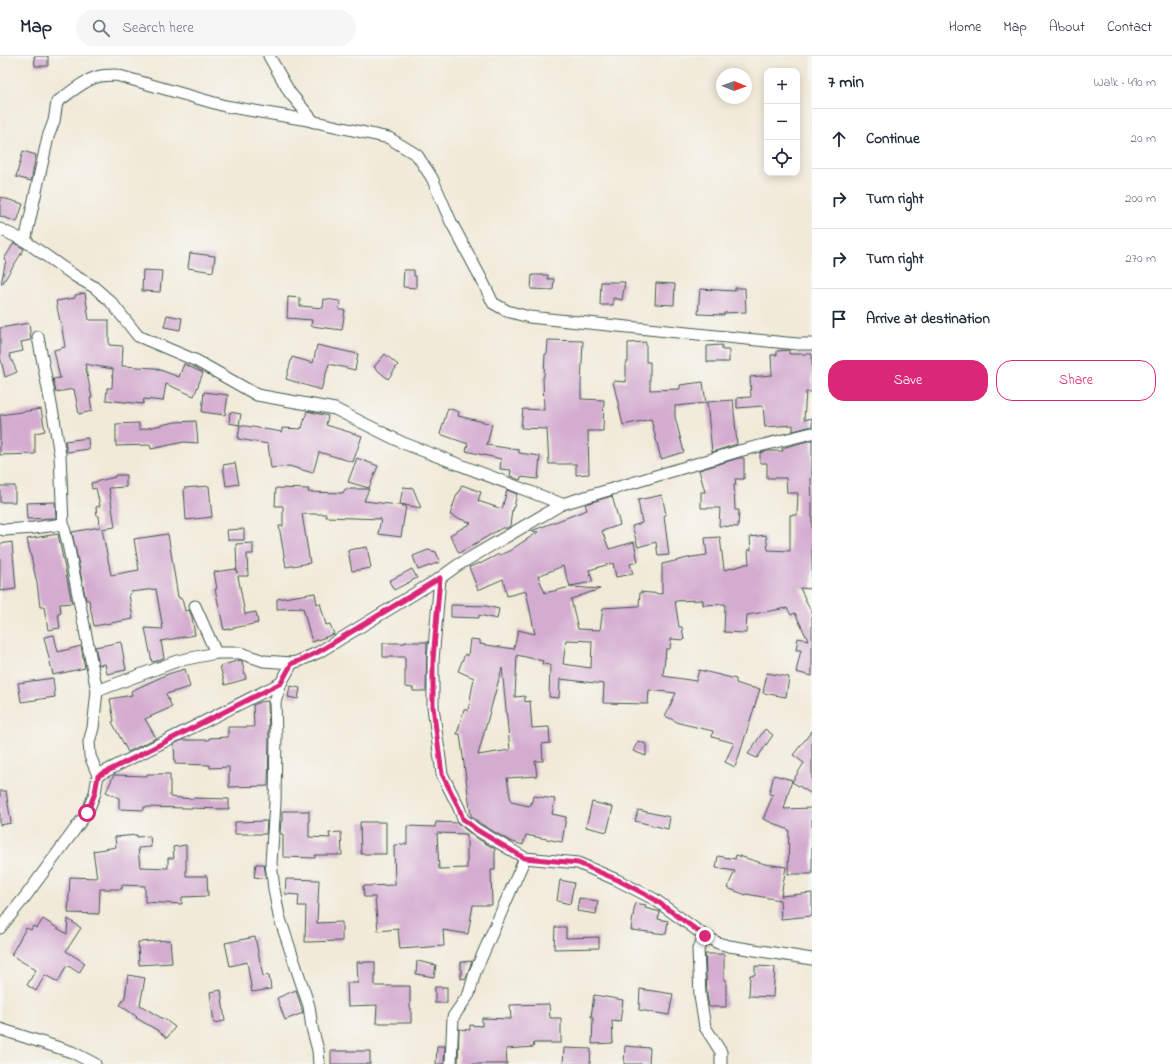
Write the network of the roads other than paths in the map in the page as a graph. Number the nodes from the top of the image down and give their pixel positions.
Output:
1 (269, 56) edge
2 (314, 122) junction
3 (0, 229) edge
4 (25, 241) junction
5 (38, 337) dead end
6 (812, 344) edge
7 (812, 433) edge
8 (562, 504) junction
9 (63, 524) junction
10 (0, 529) edge
11 (440, 578) junction
12 (194, 606) dead end
13 (216, 653) junction
14 (292, 663) junction
15 (281, 683) junction
16 (97, 691) junction
17 (98, 776) junction
18 (524, 858) junction
19 (0, 928) edge
20 (705, 936) junction
21 (812, 959) edge
22 (0, 1029) edge
23 (95, 1064) edge
24 (319, 1064) edge
25 (451, 1064) edge
26 (721, 1064) edge

1 - 2 street
2 - 4 street
2 - 6 street
3 - 4 street
4 - 8 street
5 - 9 street
7 - 8 street
8 - 11 street
9 - 10 street
9 - 16 street
11 - 14 street
11 - 18 street
12 - 13 street
13 - 14 street
13 - 16 street
14 - 15 street
15 - 17 street
15 - 24 street
16 - 17 street
17 - 19 street
18 - 20 street
18 - 25 street
20 - 21 street
20 - 26 street
22 - 23 street

